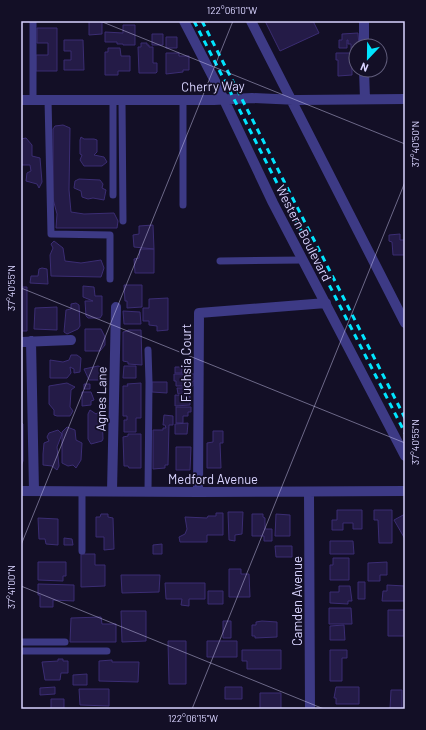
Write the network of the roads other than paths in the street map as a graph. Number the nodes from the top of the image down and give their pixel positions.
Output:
1 (33, 21) edge
2 (184, 21) edge
3 (251, 21) edge
4 (364, 21) edge
5 (364, 38) edge
6 (364, 78) edge
7 (48, 99) junction
8 (224, 99) junction
9 (364, 99) junction
10 (405, 99) edge
11 (21, 100) edge
12 (33, 100) junction
13 (117, 100) junction
14 (183, 100) junction
15 (290, 100) junction
16 (113, 195) dead end
17 (183, 205) dead end
18 (123, 221) dead end
19 (303, 260) junction
20 (220, 261) dead end
21 (110, 279) dead end
22 (326, 303) junction
23 (116, 307) dead end
24 (405, 324) edge
25 (71, 340) dead end
26 (26, 341) edge
27 (148, 350) dead end
28 (405, 456) edge
29 (21, 491) edge
30 (34, 491) junction
31 (82, 491) junction
32 (112, 491) junction
33 (405, 491) edge
34 (148, 492) junction
35 (198, 492) junction
36 (309, 493) junction
37 (82, 551) dead end
38 (21, 642) edge
39 (65, 642) dead end
40 (21, 651) edge
41 (107, 651) dead end
42 (310, 709) edge

1 - 12 lane
2 - 8 street, Western Boulevard
3 - 15 street
4 - 5 street
6 - 9 street
7 - 12 street, Cherry Way
7 - 13 street, Cherry Way
7 - 21 lane
8 - 14 street, Cherry Way
8 - 15 street, Cherry Way
8 - 19 street, Western Boulevard
9 - 10 street, Cherry Way
9 - 15 street, Cherry Way
11 - 12 street, Cherry Way
13 - 14 street, Cherry Way
13 - 16 lane
13 - 18 lane
14 - 17 lane
15 - 24 street
19 - 20 lane
19 - 22 street, Western Boulevard
22 - 28 street, Western Boulevard
22 - 35 street, Fuchsia Court
23 - 32 street, Agnes Lane
25 - 26 street
26 - 30 street
27 - 34 lane
29 - 30 street, Medford Avenue
30 - 31 street, Medford Avenue
31 - 32 street, Medford Avenue
31 - 37 lane
32 - 34 street, Medford Avenue
33 - 36 street, Medford Avenue
34 - 35 street, Medford Avenue
35 - 36 street, Medford Avenue
36 - 42 street, Camden Avenue
38 - 39 lane
40 - 41 lane

